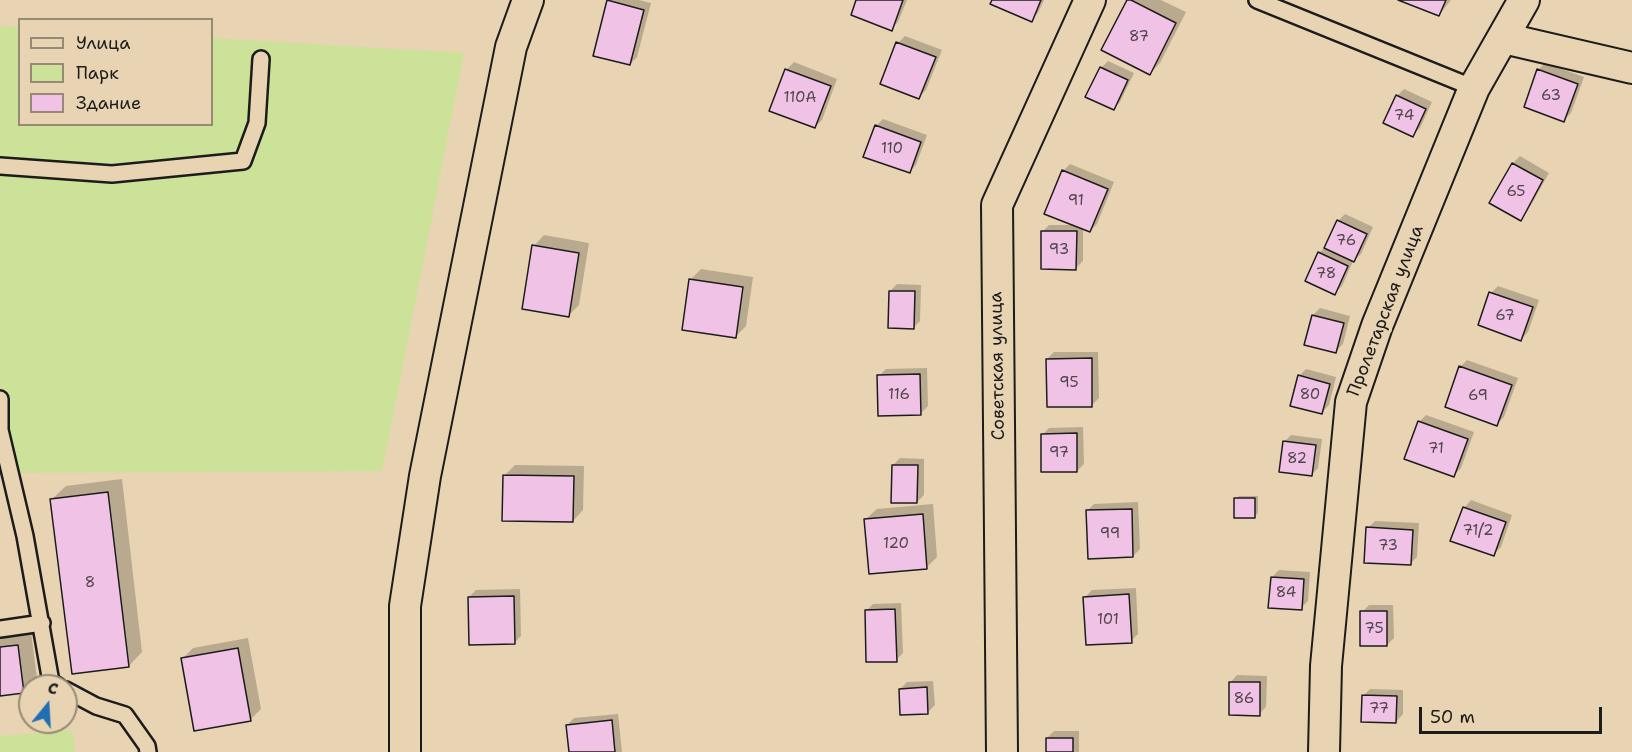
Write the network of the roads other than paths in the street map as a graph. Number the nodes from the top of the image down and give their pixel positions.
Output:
1 (528, 0) edge
2 (1090, 0) edge
3 (1257, 0) edge
4 (1524, 0) edge
5 (1503, 38) junction
6 (261, 59) dead end
7 (1632, 68) edge
8 (1474, 88) junction
9 (0, 166) edge
10 (0, 399) edge
11 (42, 623) junction
12 (0, 629) edge
13 (50, 674) edge
14 (78, 696) edge
15 (148, 752) edge
16 (405, 752) edge
17 (1002, 752) edge
18 (1324, 752) edge

1 - 16 street
2 - 17 street, Советская улица
3 - 8 lane
4 - 5 street, Пролетарская улица
5 - 7 street
5 - 8 street, Пролетарская улица
6 - 9 lane
8 - 18 street, Пролетарская улица
10 - 11 lane
11 - 12 lane
11 - 13 lane
14 - 15 lane

